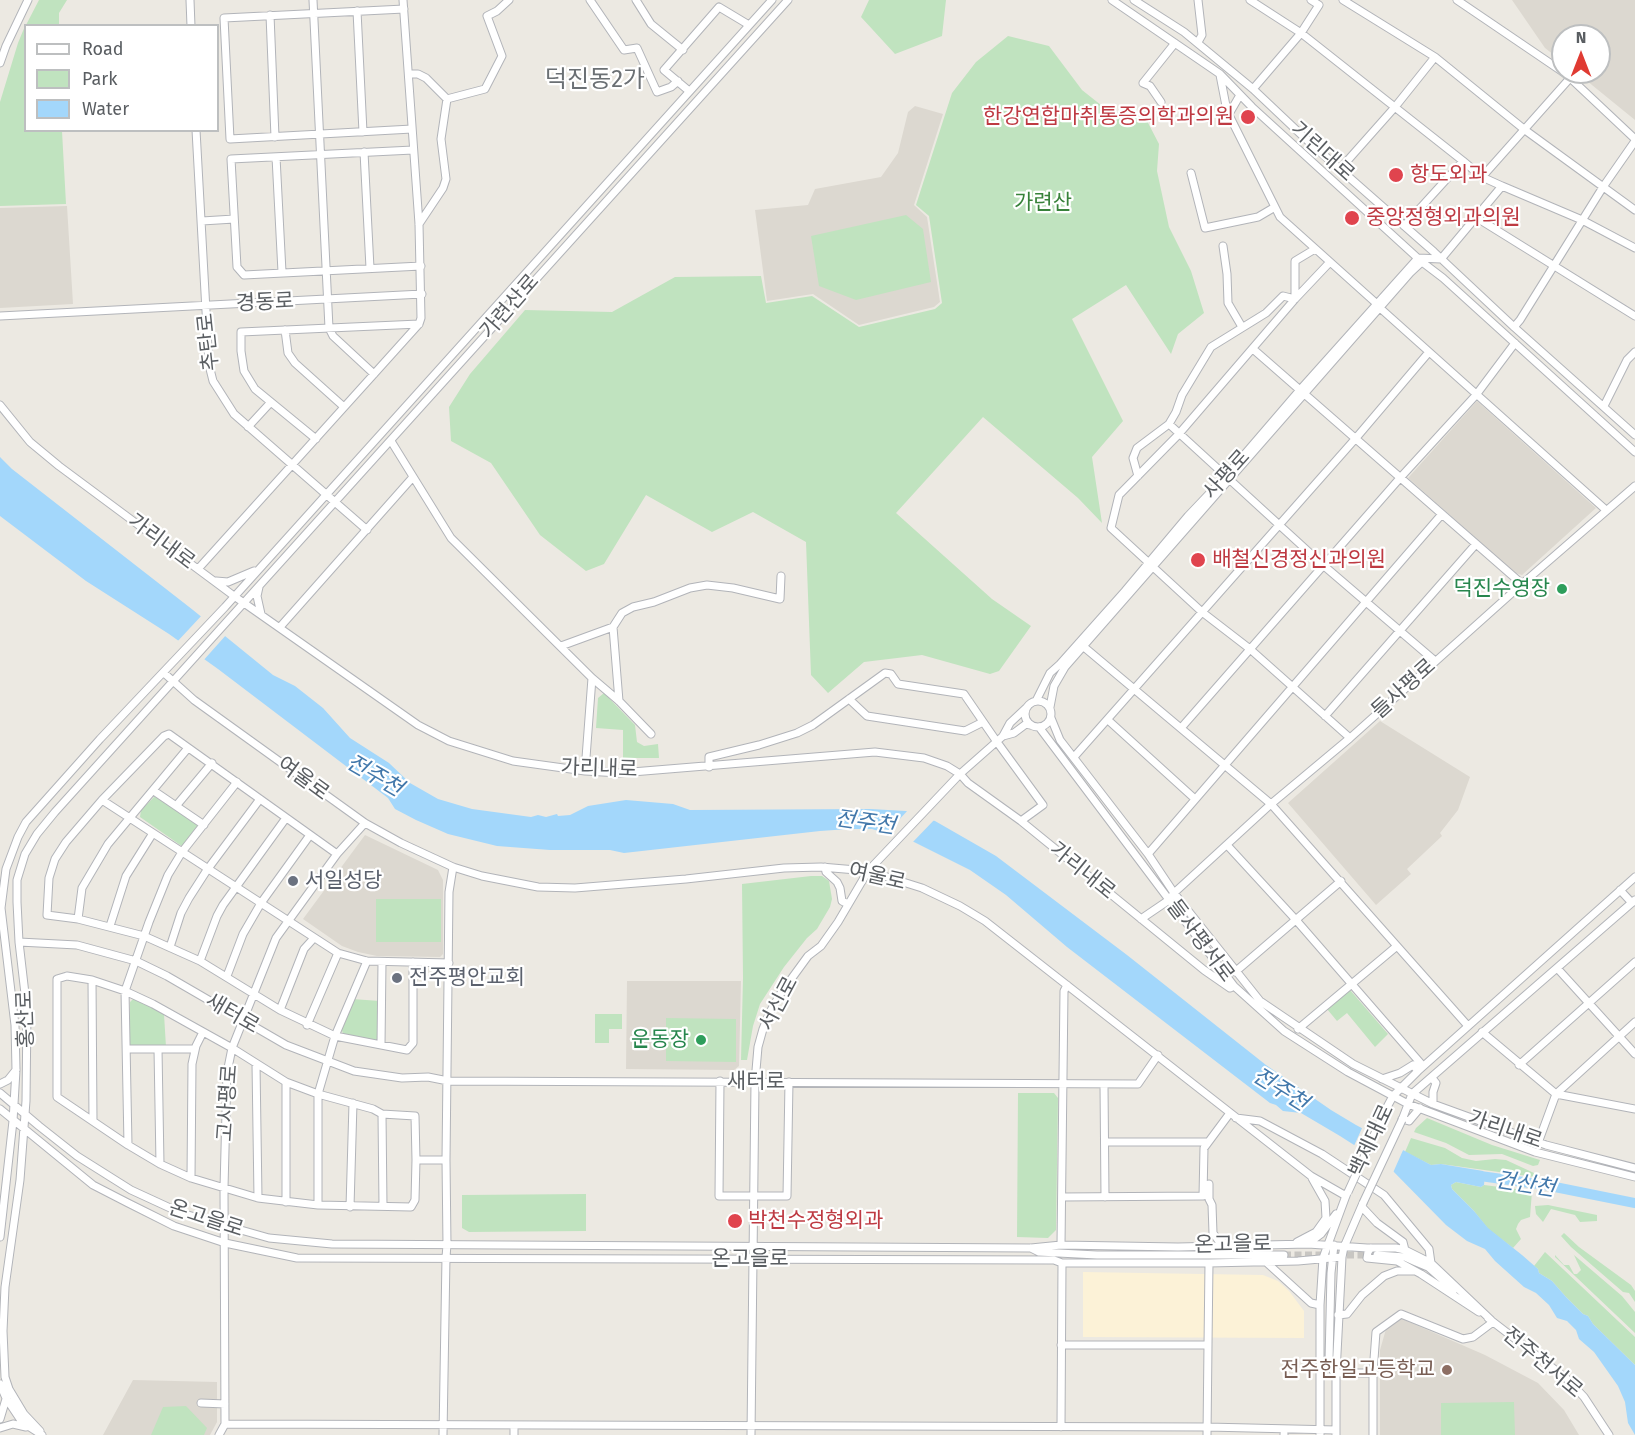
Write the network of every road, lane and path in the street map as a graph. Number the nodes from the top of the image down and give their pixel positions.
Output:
1 (28, 0) edge
2 (190, 0) edge
3 (313, 0) edge
4 (403, 0) edge
5 (509, 0) edge
6 (590, 0) edge
7 (636, 0) edge
8 (772, 0) edge
9 (788, 0) edge
10 (1134, 0) edge
11 (1198, 0) edge
12 (1250, 0) edge
13 (1311, 0) edge
14 (1343, 0) edge
15 (1457, 0) edge
16 (1117, 1) edge
17 (404, 9) junction
18 (357, 11) junction
19 (314, 14) junction
20 (270, 15) junction
21 (191, 24) edge
22 (749, 25) junction
23 (1300, 33) junction
24 (1175, 42) junction
25 (1198, 42) junction
26 (683, 50) junction
27 (1435, 57) junction
28 (0, 63) edge
29 (1551, 64) edge
30 (409, 74) junction
31 (1220, 74) junction
32 (227, 77) junction
33 (219, 78) edge
34 (678, 81) junction
35 (1565, 84) edge
36 (1578, 84) edge
37 (1253, 88) junction
38 (689, 91) junction
39 (1240, 95) junction
40 (447, 99) junction
41 (1161, 102) dead end
42 (1395, 107) junction
43 (1229, 114) junction
44 (412, 129) junction
45 (1525, 130) junction
46 (196, 132) edge
47 (363, 132) junction
48 (319, 135) junction
49 (275, 137) junction
50 (1635, 140) edge
51 (413, 150) junction
52 (364, 152) junction
53 (320, 154) junction
54 (276, 157) junction
55 (1463, 161) junction
56 (1340, 169) junction
57 (1191, 173) dead end
58 (1482, 177) junction
59 (1502, 186) junction
60 (1603, 187) junction
61 (1275, 207) junction
62 (1635, 210) edge
63 (1477, 218) junction
64 (234, 219) junction
65 (1582, 220) junction
66 (202, 221) junction
67 (419, 224) junction
68 (1404, 226) junction
69 (1223, 246) dead end
70 (1635, 248) edge
71 (1315, 249) junction
72 (1434, 252) junction
73 (1422, 259) junction
74 (1441, 259) junction
75 (1330, 262) junction
76 (1554, 265) junction
77 (421, 266) junction
78 (370, 268) junction
79 (326, 270) junction
80 (282, 272) junction
81 (422, 294) junction
82 (1295, 299) junction
83 (328, 300) junction
84 (205, 305) junction
85 (1379, 306) junction
86 (0, 316) edge
87 (1635, 316) edge
88 (419, 324) junction
89 (1242, 327) junction
90 (1514, 327) junction
91 (329, 328) junction
92 (285, 330) junction
93 (1515, 343) junction
94 (1253, 349) junction
95 (1429, 352) junction
96 (1635, 352) edge
97 (374, 374) junction
98 (1302, 393) junction
99 (1476, 395) junction
100 (271, 402) junction
101 (0, 405) edge
102 (1604, 406) junction
103 (344, 407) junction
104 (1169, 424) junction
105 (248, 427) junction
106 (1178, 435) junction
107 (1635, 435) edge
108 (1356, 438) junction
109 (316, 439) junction
110 (391, 441) junction
111 (1635, 452) edge
112 (292, 466) junction
113 (1138, 476) junction
114 (413, 477) junction
115 (1400, 478) junction
116 (1228, 479) junction
117 (1635, 486) edge
118 (325, 495) junction
119 (333, 502) junction
120 (1606, 510) junction
121 (1442, 514) junction
122 (1279, 525) junction
123 (367, 530) junction
124 (1476, 544) junction
125 (1151, 565) junction
126 (1323, 565) junction
127 (198, 569) junction
128 (256, 570) junction
129 (781, 576) dead end
130 (214, 581) junction
131 (1521, 584) junction
132 (259, 587) junction
133 (234, 596) junction
134 (244, 603) junction
135 (1366, 603) junction
136 (225, 607) joint
137 (1202, 612) junction
138 (261, 614) junction
139 (280, 627) junction
140 (613, 627) junction
141 (1398, 631) junction
142 (561, 646) junction
143 (1084, 647) junction
144 (1250, 649) junction
145 (1435, 661) junction
146 (166, 671) junction
147 (178, 675) joint
148 (592, 678) junction
149 (172, 682) junction
150 (1293, 688) junction
151 (1135, 689) junction
152 (849, 699) junction
153 (619, 701) junction
154 (1036, 701) junction
155 (1050, 707) junction
156 (1026, 708) junction
157 (1325, 716) junction
158 (1051, 718) junction
159 (1108, 720) junction
160 (983, 722) junction
161 (1035, 726) junction
162 (1181, 728) junction
163 (651, 734) dead end
164 (1003, 735) junction
165 (1350, 738) junction
166 (997, 742) junction
167 (189, 748) junction
168 (1066, 748) joint
169 (1074, 758) junction
170 (212, 763) junction
171 (1224, 765) junction
172 (710, 767) junction
173 (585, 771) junction
174 (960, 774) junction
175 (237, 782) junction
176 (950, 784) joint
177 (154, 791) junction
178 (260, 799) junction
179 (102, 800) junction
180 (1195, 800) junction
181 (1271, 804) junction
182 (176, 806) junction
183 (286, 818) junction
184 (130, 819) junction
185 (1022, 821) junction
186 (365, 823) junction
187 (204, 825) junction
188 (153, 833) junction
189 (310, 835) junction
190 (1227, 845) junction
191 (182, 852) junction
192 (337, 854) junction
193 (1148, 854) junction
194 (453, 867) junction
195 (825, 867) junction
196 (207, 870) junction
197 (868, 871) junction
198 (1635, 877) edge
199 (1341, 881) junction
200 (236, 887) junction
201 (1620, 890) junction
202 (1171, 896) junction
203 (1633, 901) edge
204 (261, 903) junction
205 (848, 904) junction
206 (78, 919) junction
207 (1141, 919) junction
208 (288, 920) junction
209 (1296, 920) junction
210 (110, 926) junction
211 (144, 936) junction
212 (314, 938) junction
213 (19, 942) junction
214 (1397, 946) junction
215 (170, 947) junction
216 (338, 953) junction
217 (136, 961) junction
218 (200, 961) junction
219 (367, 961) junction
220 (382, 962) junction
221 (412, 962) junction
222 (1635, 962) edge
223 (449, 963) junction
224 (1557, 968) junction
225 (1235, 972) junction
226 (228, 976) junction
227 (92, 980) junction
228 (1353, 984) junction
229 (1067, 986) junction
230 (1234, 986) junction
231 (125, 991) junction
232 (254, 994) junction
233 (1260, 1001) joint
234 (1495, 1002) junction
235 (1590, 1003) junction
236 (280, 1010) junction
237 (1506, 1012) junction
238 (242, 1020) junction
239 (1635, 1022) edge
240 (308, 1025) junction
241 (1468, 1026) junction
242 (1298, 1029) junction
243 (203, 1032) junction
244 (1482, 1032) junction
245 (335, 1036) junction
246 (1619, 1036) junction
247 (381, 1045) junction
248 (232, 1048) junction
249 (127, 1049) junction
250 (158, 1049) junction
251 (195, 1049) junction
252 (1635, 1054) edge
253 (1158, 1055) junction
254 (327, 1062) junction
255 (256, 1064) junction
256 (1519, 1065) junction
257 (1420, 1068) junction
258 (16, 1070) junction
259 (1432, 1077) junction
260 (1383, 1079) junction
261 (448, 1081) junction
262 (720, 1081) junction
263 (286, 1082) junction
264 (755, 1082) junction
265 (789, 1082) junction
266 (1, 1084) edge
267 (1064, 1084) junction
268 (1104, 1084) junction
269 (1400, 1089) junction
270 (1, 1093) edge
271 (318, 1094) junction
272 (1412, 1094) junction
273 (1556, 1094) junction
274 (1393, 1096) junction
275 (353, 1103) junction
276 (1408, 1104) junction
277 (1433, 1104) junction
278 (14, 1105) junction
279 (1420, 1108) junction
280 (1635, 1109) edge
281 (0, 1110) edge
282 (25, 1113) junction
283 (381, 1114) junction
284 (1233, 1116) junction
285 (1402, 1119) junction
286 (13, 1120) junction
287 (93, 1121) junction
288 (24, 1128) junction
289 (1106, 1142) junction
290 (1208, 1142) junction
291 (1539, 1143) junction
292 (128, 1145) junction
293 (416, 1160) junction
294 (446, 1160) junction
295 (160, 1164) junction
296 (1635, 1168) edge
297 (1311, 1176) junction
298 (1635, 1177) edge
299 (191, 1178) junction
300 (224, 1188) junction
301 (1347, 1194) junction
302 (754, 1196) junction
303 (1062, 1197) junction
304 (1104, 1197) junction
305 (258, 1198) junction
306 (286, 1202) junction
307 (318, 1205) junction
308 (1362, 1205) junction
309 (383, 1206) junction
310 (350, 1207) junction
311 (1341, 1208) junction
312 (225, 1227) junction
313 (0, 1237) edge
314 (225, 1243) junction
315 (1295, 1244) junction
316 (1308, 1244) junction
317 (447, 1245) junction
318 (1061, 1245) junction
319 (1331, 1245) junction
320 (753, 1246) junction
321 (1231, 1246) junction
322 (1344, 1247) junction
323 (1031, 1248) junction
324 (1371, 1248) junction
325 (1405, 1250) junction
326 (1097, 1255) junction
327 (1284, 1255) tunnel mouth
328 (1377, 1255) tunnel mouth
329 (446, 1257) junction
330 (1342, 1257) junction
331 (1323, 1258) junction
332 (1332, 1258) junction
333 (753, 1260) junction
334 (1058, 1261) junction
335 (1266, 1262) junction
336 (1209, 1263) junction
337 (1431, 1263) junction
338 (1416, 1271) junction
339 (1320, 1305) junction
340 (1338, 1315) junction
341 (1492, 1321) junction
342 (1061, 1345) junction
343 (1208, 1345) junction
344 (1373, 1373) junction
345 (1336, 1375) junction
346 (0, 1384) edge
347 (9, 1389) junction
348 (6, 1398) junction
349 (201, 1403) dead end
350 (225, 1404) junction
351 (0, 1419) edge
352 (225, 1424) junction
353 (443, 1426) junction
354 (514, 1426) junction
355 (615, 1426) junction
356 (751, 1426) junction
357 (1061, 1427) junction
358 (0, 1428) edge
359 (30, 1428) junction
360 (926, 1431) edge
361 (1138, 1431) edge
362 (1207, 1431) edge
363 (1227, 1431) edge
364 (1320, 1432) edge
365 (1336, 1432) edge
366 (43, 1435) edge
367 (219, 1435) edge
368 (443, 1435) edge
369 (514, 1435) edge
370 (615, 1435) edge
371 (751, 1435) edge
372 (1373, 1435) edge
373 (1609, 1435) edge

1 - 28 street
2 - 21 street
3 - 19 street
4 - 17 street
5 - 40 street
6 - 34 street
7 - 26 street
8 - 22 street, 가련산로
9 - 110 street, 가련산로
10 - 25 street, 기린대로
11 - 25 street
12 - 23 street
13 - 23 street
14 - 27 street
15 - 29 street
16 - 24 street, 기린대로
17 - 18 street
17 - 30 street
18 - 19 street
18 - 47 street
19 - 20 street
19 - 48 street
20 - 32 street
20 - 49 street
22 - 26 street
22 - 38 street, 가련산로
23 - 37 street
23 - 42 street
24 - 31 street, 기린대로
24 - 41 street
25 - 37 street, 기린대로
26 - 34 street
27 - 42 street
27 - 45 street
30 - 40 street
30 - 44 street
31 - 39 street, 기린대로
31 - 43 street
32 - 33 street
32 - 49 street
34 - 38 street
35 - 45 street
36 - 50 street
37 - 56 street, 기린대로
38 - 118 street, 가련산로
39 - 43 street
39 - 73 street, 기린대로
40 - 67 street
42 - 55 street
42 - 56 street
43 - 61 street
44 - 47 street
44 - 51 street
45 - 58 street
45 - 60 street
46 - 66 street, 추탄로
47 - 48 street
48 - 49 street
48 - 53 street
50 - 60 street
51 - 52 street
51 - 67 street
52 - 53 street
52 - 78 street
53 - 54 street
53 - 79 street
54 - 64 street
54 - 80 street
55 - 58 street
55 - 68 street
56 - 68 street, 기린대로
57 - 61 street
58 - 59 street
59 - 63 street
59 - 65 street
60 - 62 street
60 - 65 street
61 - 71 street
63 - 74 street
63 - 76 street
64 - 66 street
64 - 80 street
65 - 70 street
65 - 76 street
66 - 84 street, 추탄로
67 - 77 street
68 - 72 street, 기린대로
69 - 89 street
71 - 75 street
71 - 82 street
72 - 73 street, 사평로
72 - 74 street, 기린대로
73 - 74 street
73 - 85 street, 사평로
73 - 93 street, 기린대로
74 - 90 street, 기린대로
75 - 82 street
75 - 85 street
76 - 87 street
76 - 90 street
77 - 78 street
77 - 81 street
78 - 79 street
79 - 80 street
79 - 83 street
81 - 83 street, 경동로
81 - 88 street
82 - 89 street
82 - 94 street
83 - 84 street, 경동로
83 - 91 street
84 - 86 street, 경동로
84 - 105 street, 추탄로
85 - 95 street
85 - 98 street, 사평로
88 - 91 street
88 - 97 street
89 - 104 street
90 - 102 street, 기린대로
91 - 92 street
91 - 97 street
92 - 100 street
92 - 103 street
93 - 99 street
93 - 111 street, 기린대로
94 - 98 street
94 - 106 street
95 - 99 street
95 - 108 street
96 - 102 street
97 - 103 street
98 - 108 street
98 - 116 street, 사평로
99 - 115 street
99 - 120 street
100 - 105 street
100 - 109 street
101 - 127 street, 가리내로
102 - 107 street, 기린대로
103 - 109 street
104 - 106 street
104 - 113 street
105 - 112 street, 추탄로
106 - 113 street
106 - 116 street
108 - 115 street
108 - 122 street
109 - 112 street
110 - 114 street
110 - 119 street, 가련산로
112 - 118 street, 추탄로
112 - 127 street
113 - 125 street
114 - 123 street
114 - 142 street
115 - 121 street
115 - 126 street
116 - 122 street
116 - 125 street, 사평로
117 - 120 street, 들사평로
118 - 119 street, 추탄로
118 - 128 street, 가련산로
119 - 123 street, 추탄로
119 - 132 street, 가련산로
120 - 131 street, 들사평로
121 - 124 street
121 - 135 street
122 - 126 street
122 - 137 street
123 - 139 street
124 - 131 street
124 - 141 street
125 - 137 street
125 - 143 street, 사평로
125 - 154 street, 사평로
126 - 135 street
126 - 144 street
127 - 130 street, 가리내로
128 - 130 street
128 - 133 street, 가련산로
129 - 140 street
130 - 133 street, 가리내로
131 - 145 street, 들사평로
132 - 134 street, 가련산로
132 - 138 street
133 - 134 street, 가리내로
133 - 136 street, 가련산로
134 - 138 street, 가리내로
134 - 147 street, 가련산로
135 - 141 street
135 - 150 street
136 - 146 street, 홍산로
137 - 144 street
137 - 151 street
138 - 139 street, 가리내로
139 - 173 street, 가리내로
140 - 142 street
140 - 153 street
141 - 145 street
141 - 157 street
142 - 148 street
143 - 151 street
143 - 155 street, 사평로
144 - 150 street
144 - 162 street
145 - 165 street, 들사평로
146 - 149 street, 여울로
146 - 258 street, 홍산로
147 - 149 street, 홍산로
148 - 153 street
148 - 173 street
149 - 186 street, 여울로
149 - 213 street, 홍산로
150 - 157 street
150 - 171 street
151 - 159 street
151 - 162 street
152 - 160 street
152 - 160 street
152 - 172 street
153 - 163 street
154 - 155 street
154 - 156 street, 사평로
155 - 158 street, 사평로
156 - 161 street
156 - 164 street, 사평로
157 - 165 street
158 - 161 street
158 - 168 street, 사평로
159 - 169 street
159 - 180 street
160 - 166 street
161 - 164 street
161 - 202 street, 들사평서로
162 - 171 street
164 - 166 street, 사평로
165 - 181 street, 들사평로
166 - 174 street, 사평로
166 - 185 street
167 - 170 street
167 - 177 street
167 - 179 street
168 - 169 street, 들사평서로
169 - 193 street, 들사평서로
170 - 175 street
170 - 182 street
171 - 180 street
171 - 181 street
172 - 173 street, 가리내로
172 - 174 street, 가리내로
174 - 176 street, 사평로
174 - 185 street, 가리내로
175 - 178 street
175 - 187 street
176 - 197 street, 서신로
177 - 182 street
177 - 184 street
178 - 183 street
178 - 196 street
179 - 184 street
179 - 206 street
180 - 193 street
181 - 190 street, 들사평로
181 - 199 street
182 - 187 street
183 - 189 street
183 - 200 street
184 - 188 street
184 - 206 street
185 - 207 street, 가리내로
186 - 192 street, 고사평로
186 - 194 street, 여울로
187 - 191 street
188 - 191 street
188 - 210 street
189 - 192 street
189 - 204 street
190 - 202 street, 들사평로
190 - 209 street
191 - 196 street
191 - 211 street
192 - 208 street, 고사평로
193 - 202 street, 들사평서로
194 - 195 street, 여울로
194 - 223 street
195 - 197 street, 여울로
195 - 205 street
196 - 200 street
196 - 215 street
197 - 205 street, 서신로
197 - 229 street, 여울로
198 - 201 street, 백제대로
199 - 209 street
199 - 214 street
200 - 204 street
200 - 218 street
201 - 203 street
201 - 234 street, 백제대로
202 - 207 street, 들사평로
202 - 225 street, 들사평서로
202 - 230 street, 들사평서로
203 - 224 street, 백제대로
204 - 208 street
204 - 226 street
205 - 264 street, 서신로
206 - 210 street
207 - 230 street, 가리내로
208 - 212 street
208 - 232 street, 고사평로
209 - 225 street
209 - 228 street
210 - 211 street
211 - 215 street
211 - 217 street
212 - 216 street
212 - 236 street
213 - 217 street, 새터로
213 - 282 street, 홍산로
214 - 228 street
214 - 241 street
215 - 218 street
216 - 219 street
216 - 240 street
217 - 231 street
217 - 238 street, 새터로
218 - 226 street
219 - 220 street
219 - 245 street
220 - 221 street
220 - 247 street
221 - 223 street
221 - 247 street
222 - 235 street
223 - 261 street
224 - 235 street
224 - 237 street, 백제대로
225 - 233 street, 들사평서로
226 - 232 street
227 - 231 street
227 - 287 street
227 - 287 street
228 - 242 street
228 - 257 street
229 - 253 street, 여울로
229 - 267 street
230 - 274 street, 들사평서로
231 - 243 street
231 - 249 street
232 - 236 street
232 - 238 street, 고사평로
233 - 242 street, 가리내로
234 - 237 street
234 - 241 street, 백제대로
235 - 246 street
235 - 256 street
236 - 240 street
237 - 244 street, 백제대로
238 - 248 street, 고사평로
238 - 254 street, 새터로
239 - 246 street
240 - 245 street
241 - 257 street, 백제대로
242 - 260 street, 가리내로
243 - 248 street
243 - 251 street
244 - 256 street
244 - 259 street, 백제대로
245 - 247 street
245 - 254 street
246 - 252 street
246 - 273 street
248 - 255 street
248 - 300 street, 고사평로
249 - 250 street
249 - 292 street
250 - 251 street
250 - 295 street
251 - 299 street
253 - 268 street, 새터로
253 - 284 street, 여울로
254 - 261 street, 새터로
254 - 271 street
255 - 263 street
255 - 305 street
256 - 273 street
257 - 260 street
257 - 269 street, 백제대로
258 - 266 street
258 - 278 street, 홍산로
259 - 272 street, 백제대로
259 - 277 street
260 - 269 street, 가리내로
261 - 262 street, 새터로
261 - 294 street
262 - 264 street, 새터로
262 - 302 street
263 - 271 street
263 - 306 street
264 - 265 street, 새터로
264 - 302 street, 서신로
265 - 267 street, 새터로
265 - 302 street
267 - 268 street, 새터로
267 - 303 street
268 - 289 street
269 - 272 street, 가리내로
269 - 274 street, 백제대로
270 - 278 street, 온고을로
271 - 275 street
271 - 307 street
272 - 276 street, 백제대로
272 - 277 street, 가리내로
273 - 280 street
273 - 291 street
274 - 276 street, 들사평서로
274 - 301 street, 백제대로, bridge
275 - 283 street
275 - 310 street
276 - 279 street, 가리내로
276 - 285 street, 백제대로
277 - 291 street, 가리내로
278 - 282 street, 온고을로
278 - 286 street, 홍산로
279 - 285 street
279 - 298 street, 가리내로
281 - 286 street, 온고을로
282 - 288 street, 홍산로
282 - 312 street, 온고을로
283 - 293 street
283 - 309 street
284 - 290 street
284 - 297 street, 여울로
284 - 337 street
285 - 308 street, 백제대로, bridge
286 - 288 street, 온고을로
286 - 313 street, 홍산로
287 - 292 street
288 - 314 street, 온고을로
288 - 347 street, 홍산로
289 - 290 street
289 - 304 street
290 - 304 street
290 - 321 street, 온고을로
291 - 296 street, 가리내로
292 - 295 street
293 - 294 street
293 - 309 street
294 - 317 street
295 - 299 street
297 - 301 street, 여울로
297 - 315 street
299 - 300 street
300 - 305 street
300 - 312 street, 고사평로
301 - 311 street, 백제대로
302 - 320 street, 서신로
303 - 304 street
303 - 318 street
305 - 306 street
306 - 307 street
307 - 310 street
308 - 322 street, 백제대로
308 - 325 street
309 - 310 street
311 - 316 street
311 - 319 street, 백제대로
312 - 314 street, 고사평로
312 - 317 street, 온고을로
314 - 329 street, 온고을로
314 - 350 street, 온고을로
315 - 316 street, 온고을로
315 - 321 street, 온고을로
316 - 319 street, 온고을로
317 - 320 street, 온고을로
317 - 329 street
318 - 321 street, 온고을로
318 - 323 street, 온고을로
319 - 322 street, 온고을로
319 - 331 street, 백제대로
319 - 332 street
320 - 323 street, 온고을로
320 - 333 street, 서신로
322 - 324 street, 온고을로
322 - 330 street, 백제대로
323 - 326 street, 온고을로
324 - 325 street, 온고을로
324 - 338 street, 전주천서로
325 - 337 street
326 - 327 street, 온고을로
326 - 334 street, 온고을로
328 - 341 street, 전주천서로
329 - 333 street, 온고을로
329 - 353 street
330 - 332 street, 온고을로
330 - 340 street, 백제대로
331 - 332 street, 온고을로
331 - 335 street, 온고을로
331 - 339 street, 백제대로
332 - 345 street
333 - 334 street, 온고을로
333 - 356 street, 서신로
334 - 336 street, 온고을로
334 - 342 street
335 - 336 street, 온고을로
335 - 339 street
336 - 343 street
337 - 341 street
338 - 340 street
338 - 341 street, 전주천서로
339 - 364 street, 백제대로
340 - 345 street, 백제대로
341 - 344 street, 전주천서로
341 - 373 street, 전주천서로
342 - 343 street
342 - 357 street
343 - 362 street
344 - 345 street
344 - 372 street
345 - 365 street, 백제대로
346 - 348 street
347 - 348 street, 홍산로
347 - 366 street
348 - 351 street, 홍산로
348 - 359 street
349 - 350 street
350 - 352 street, 온고을로
352 - 353 street
352 - 367 street
353 - 354 street
353 - 368 street
354 - 355 street
354 - 369 street
355 - 356 street
355 - 370 street
356 - 360 street
356 - 371 street, 서신로
357 - 360 street
357 - 361 street
358 - 359 street
359 - 366 street
361 - 362 street
362 - 363 street
363 - 364 street
364 - 365 street

